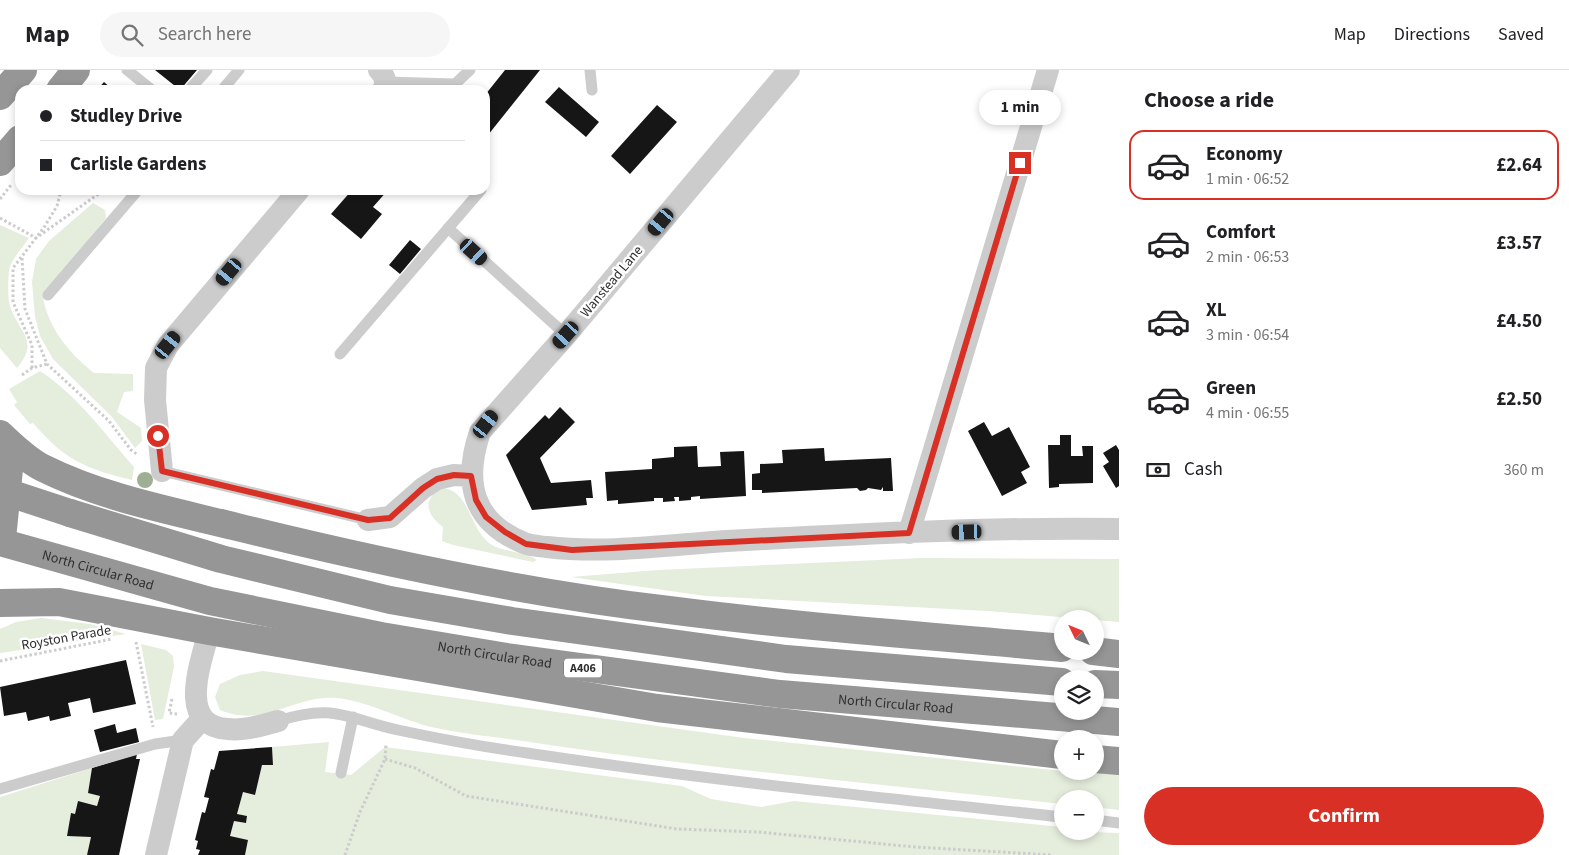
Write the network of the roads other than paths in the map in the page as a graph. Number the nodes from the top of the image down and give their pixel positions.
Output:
1 (23, 70) edge
2 (76, 70) edge
3 (127, 70) edge
4 (207, 70) edge
5 (239, 70) edge
6 (470, 70) edge
7 (590, 70) edge
8 (788, 70) edge
9 (1048, 70) edge
10 (382, 81) edge
11 (64, 85) edge
12 (146, 85) edge
13 (194, 85) edge
14 (226, 85) edge
15 (592, 90) dead end
16 (0, 96) edge
17 (15, 146) edge
18 (0, 162) edge
19 (134, 195) edge
20 (295, 195) edge
21 (477, 195) edge
22 (448, 228) junction
23 (48, 296) dead end
24 (566, 335) junction
25 (340, 354) dead end
26 (0, 434) edge
27 (0, 444) edge
28 (162, 471) joint
29 (471, 476) junction
30 (0, 490) edge
31 (368, 520) joint
32 (1119, 529) edge
33 (909, 533) junction
34 (0, 534) edge
35 (0, 542) edge
36 (0, 603) edge
37 (209, 631) junction
38 (1054, 647) edge
39 (1104, 652) edge
40 (1119, 654) edge
41 (1054, 681) edge
42 (1104, 684) edge
43 (1119, 685) edge
44 (353, 717) junction
45 (202, 718) junction
46 (278, 721) joint
47 (1119, 722) edge
48 (183, 740) junction
49 (1054, 754) edge
50 (1104, 760) edge
51 (1119, 761) edge
52 (341, 773) dead end
53 (0, 789) edge
54 (1054, 816) edge
55 (1104, 821) edge
56 (1119, 822) edge
57 (156, 855) edge

1 - 16 highway
2 - 11 highway
3 - 12 lane
4 - 13 lane
5 - 14 lane
6 - 10 lane
7 - 15 lane
8 - 24 street, Wanstead Lane
9 - 33 street
17 - 18 highway
19 - 23 lane
20 - 28 street
21 - 22 lane
22 - 24 lane
22 - 25 lane
24 - 29 street, Wanstead Lane
26 - 38 highway
27 - 34 highway
28 - 31 lane
29 - 31 street
29 - 33 street, Wanstead Lane
30 - 41 highway, bridge
32 - 33 street, Wanstead Lane
35 - 47 highway, North Circular Road / A406
36 - 37 highway, A406
37 - 45 street
37 - 49 highway, A406
39 - 40 highway
42 - 43 highway
44 - 46 lane
44 - 52 lane
44 - 54 lane
45 - 46 street
45 - 48 street
48 - 53 lane
48 - 57 street
50 - 51 highway
55 - 56 lane

